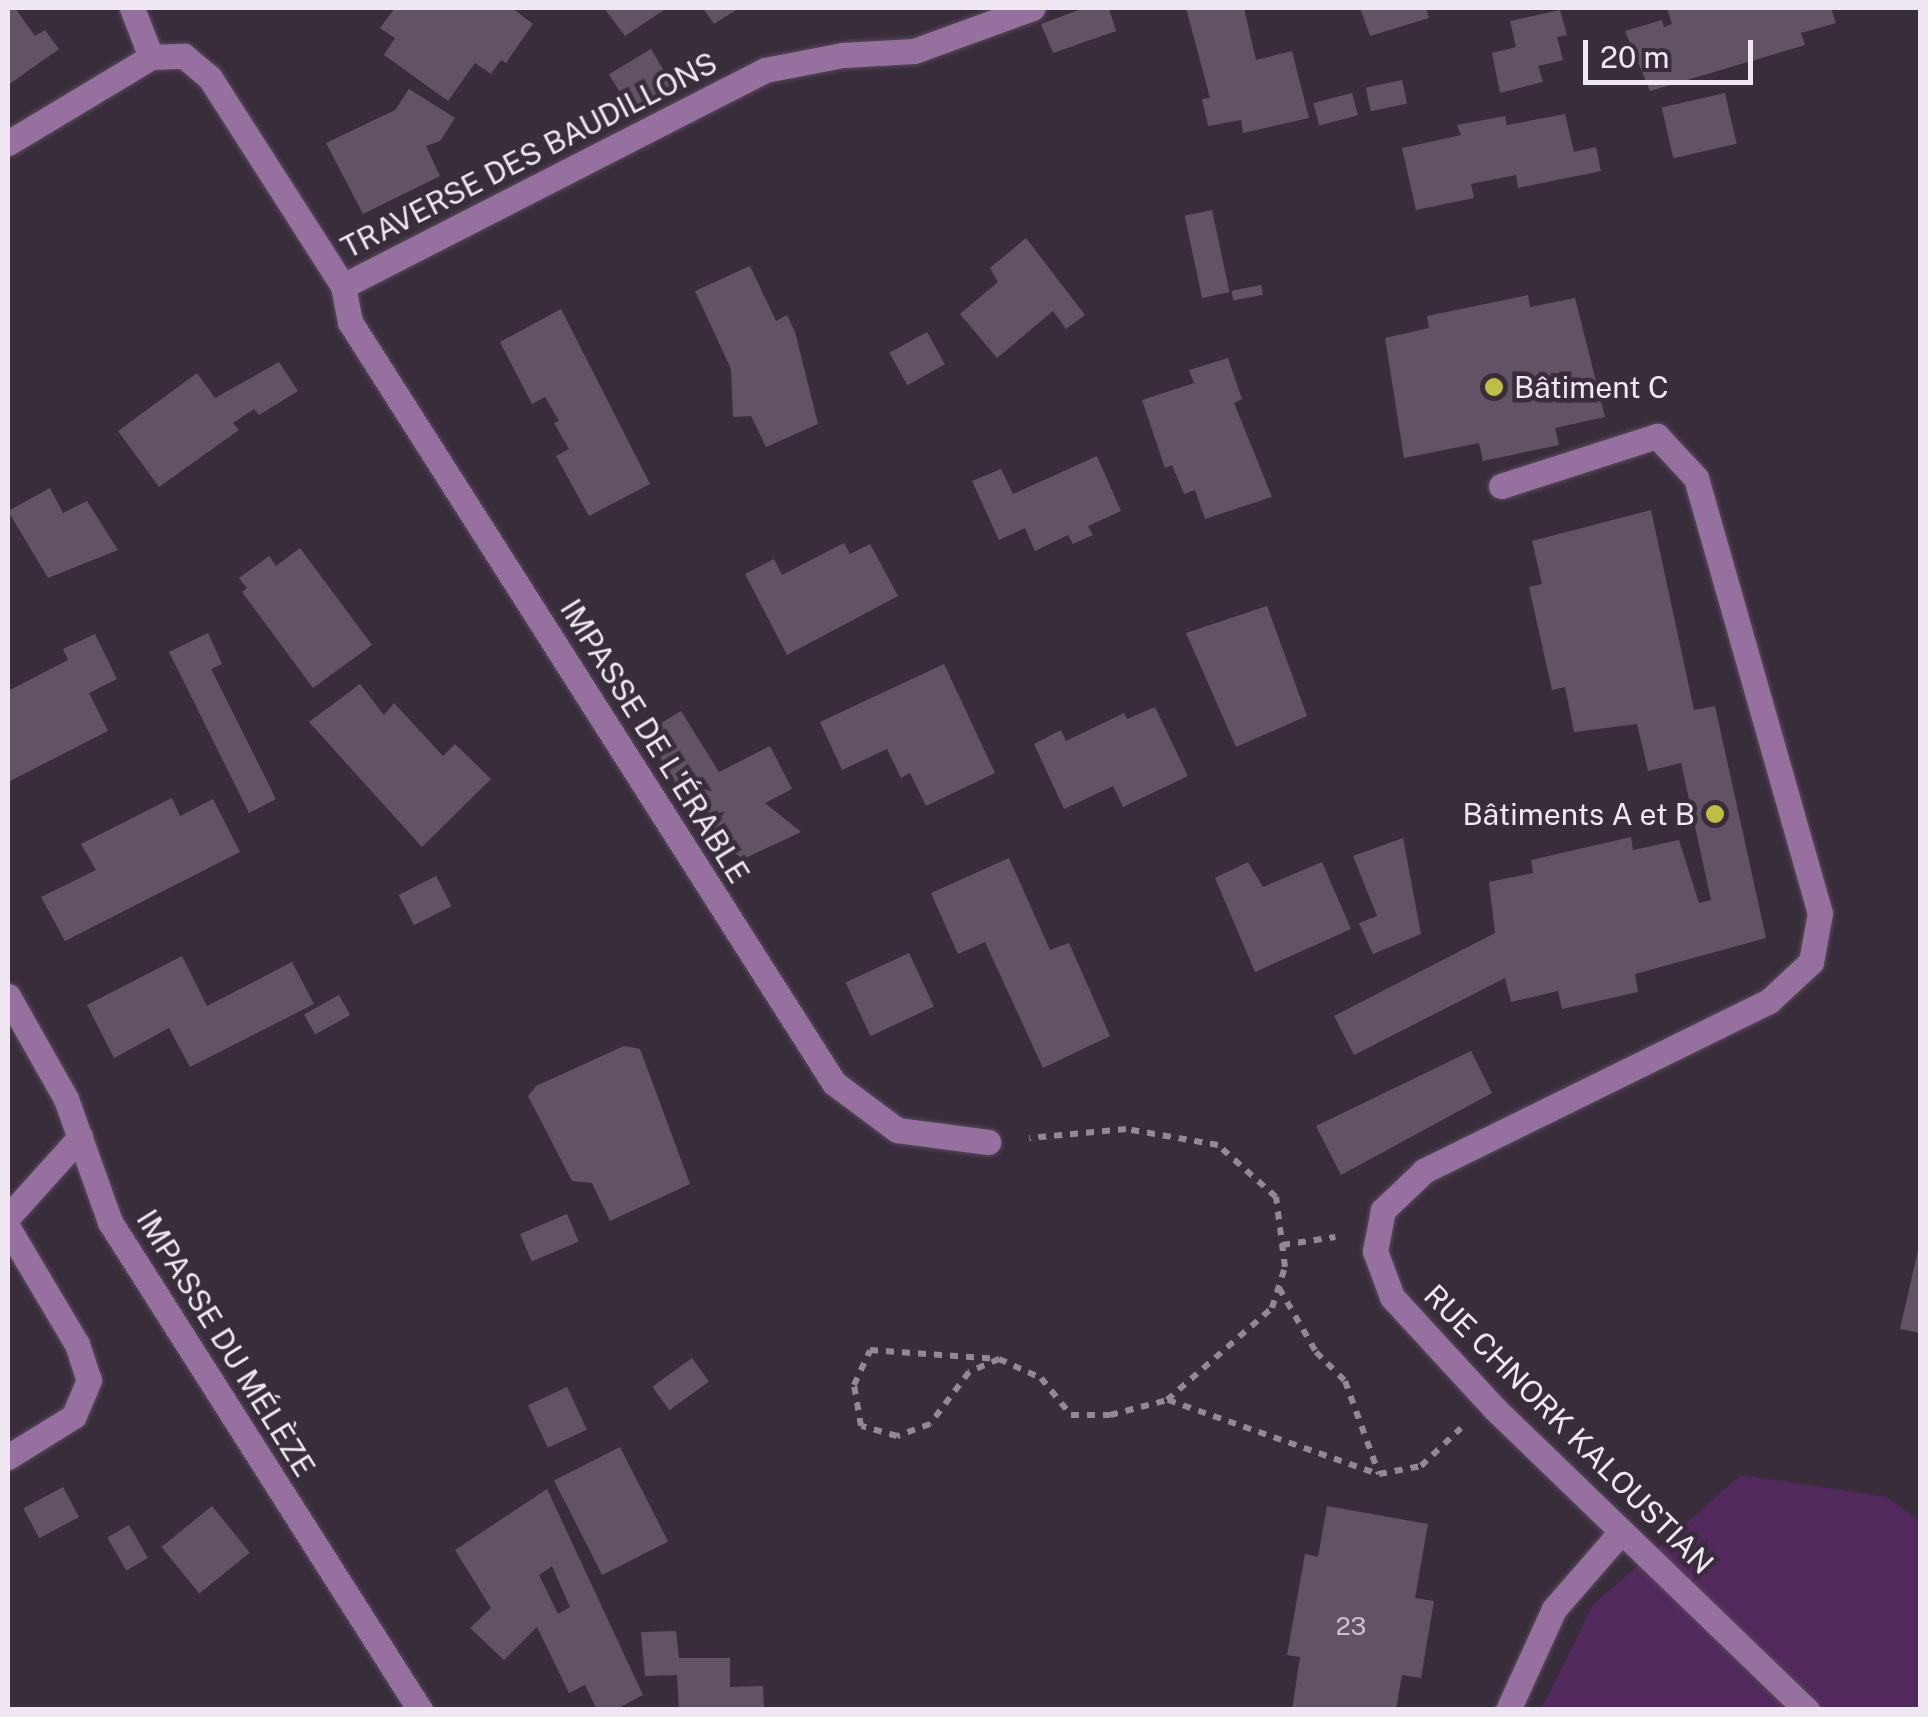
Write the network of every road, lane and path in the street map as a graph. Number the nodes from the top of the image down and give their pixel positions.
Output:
1 (132, 8) edge
2 (1032, 8) edge
3 (152, 57) junction
4 (8, 142) edge
5 (343, 286) junction
6 (1501, 486) dead end
7 (8, 996) edge
8 (80, 1137) junction
9 (988, 1142) joint
10 (8, 1217) edge
11 (8, 1228) edge
12 (1278, 1287) junction
13 (999, 1359) junction
14 (1484, 1398) junction
15 (1168, 1400) junction
16 (8, 1457) edge
17 (1380, 1474) junction
18 (1621, 1532) junction
19 (420, 1710) edge
20 (1508, 1710) edge
21 (1806, 1710) edge

1 - 3 street
2 - 5 street, TRAVERSE DES BAUDILLONS
3 - 4 street
3 - 5 street, TRAVERSE DES BAUDILLONS
5 - 9 street, IMPASSE DE L'ÉRABLE
6 - 14 street, RUE CHNORK KALOUSTIAN
7 - 8 street, IMPASSE DU MÉLÈZE
8 - 10 street
8 - 19 street, IMPASSE DU MÉLÈZE
9 - 12 path
11 - 16 street
12 - 15 path
12 - 17 path
13 - 13 path
13 - 15 path
14 - 17 path
14 - 18 street, RUE CHNORK KALOUSTIAN
15 - 17 path
18 - 20 street
18 - 21 street, RUE CHNORK KALOUSTIAN

